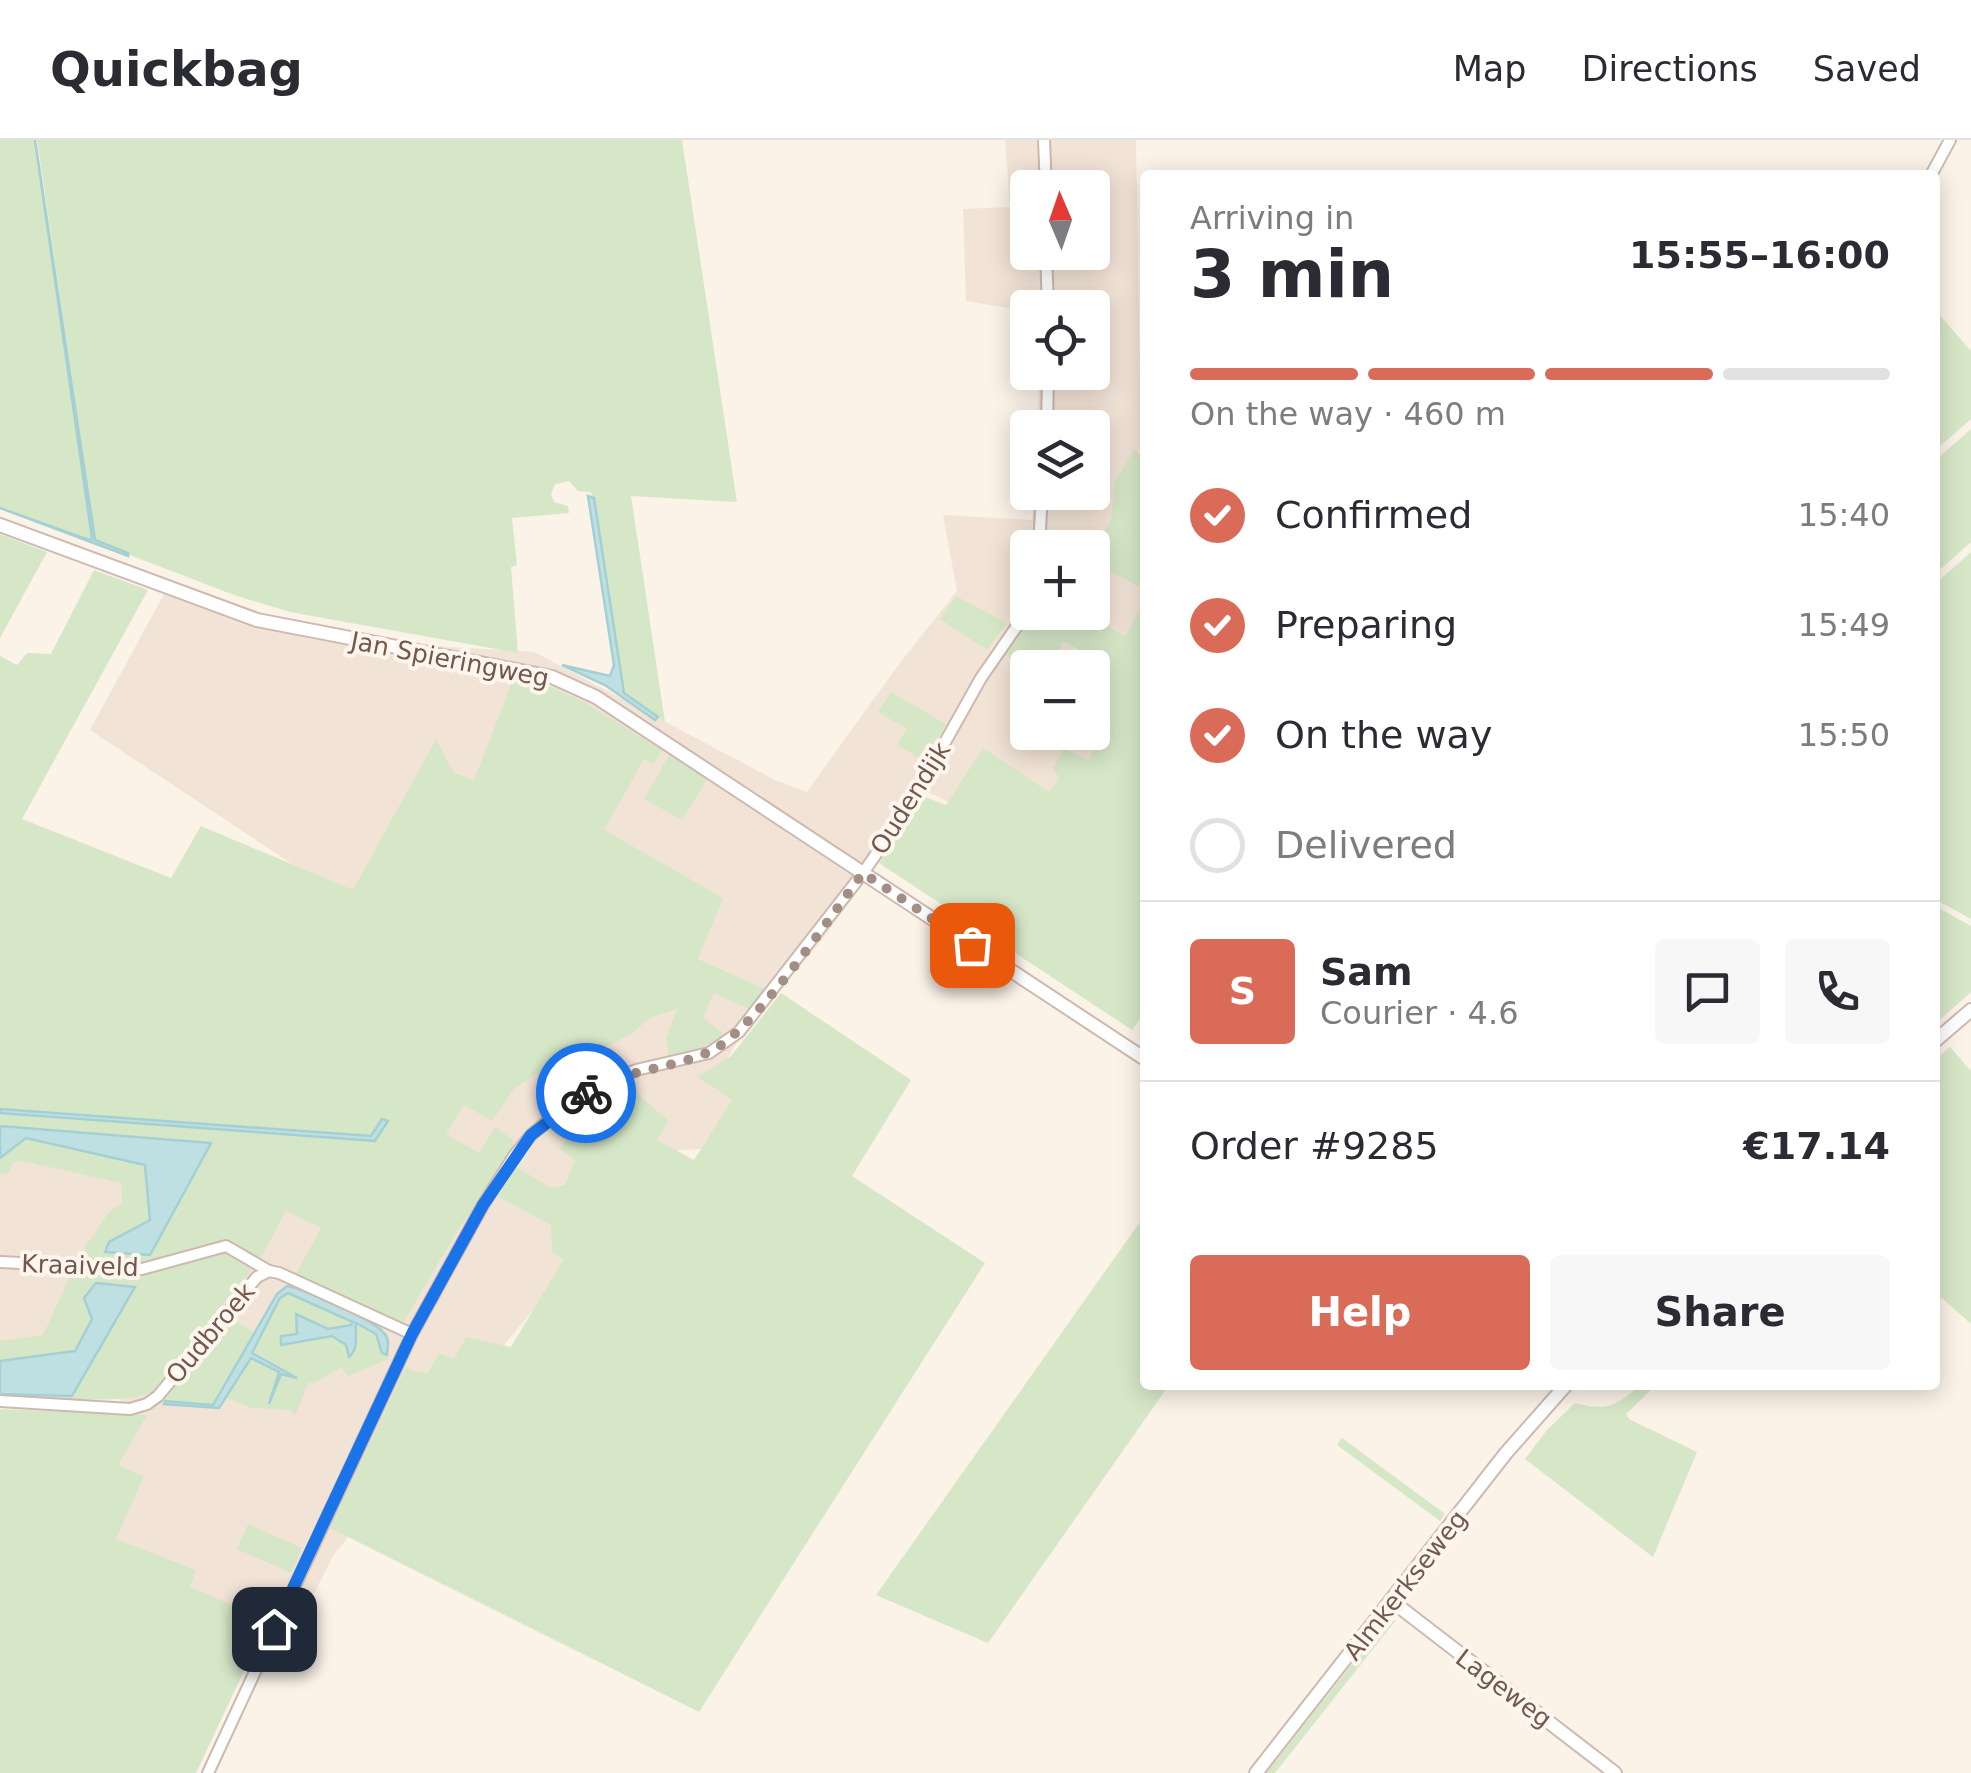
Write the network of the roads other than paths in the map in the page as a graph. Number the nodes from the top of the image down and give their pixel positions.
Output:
1 (1044, 140) edge
2 (1950, 140) edge
3 (1045, 170) edge
4 (1934, 170) edge
5 (0, 525) edge
6 (1014, 630) edge
7 (863, 873) junction
8 (1971, 1010) edge
9 (1940, 1037) edge
10 (1140, 1056) edge
11 (0, 1262) edge
12 (269, 1272) junction
13 (412, 1334) junction
14 (1562, 1390) edge
15 (1571, 1390) edge
16 (1555, 1399) junction
17 (0, 1401) edge
18 (1392, 1602) junction
19 (208, 1773) edge
20 (1256, 1773) edge
21 (1615, 1773) edge

1 - 3 street
2 - 4 street
5 - 7 street, Jan Spieringweg
6 - 7 street, Oudendijk
7 - 10 street, Jan Spieringweg
7 - 13 street, Oudendijk
8 - 9 street
11 - 12 street, Kraaiveld
12 - 13 street, Oudbroek
12 - 17 street, Oudbroek
13 - 19 street, Oudendijk
14 - 16 street, Almkerkseweg
15 - 16 street, Almkerkseweg
16 - 18 street, Almkerkseweg
18 - 20 street, Almkerkseweg
18 - 21 street, Lageweg

